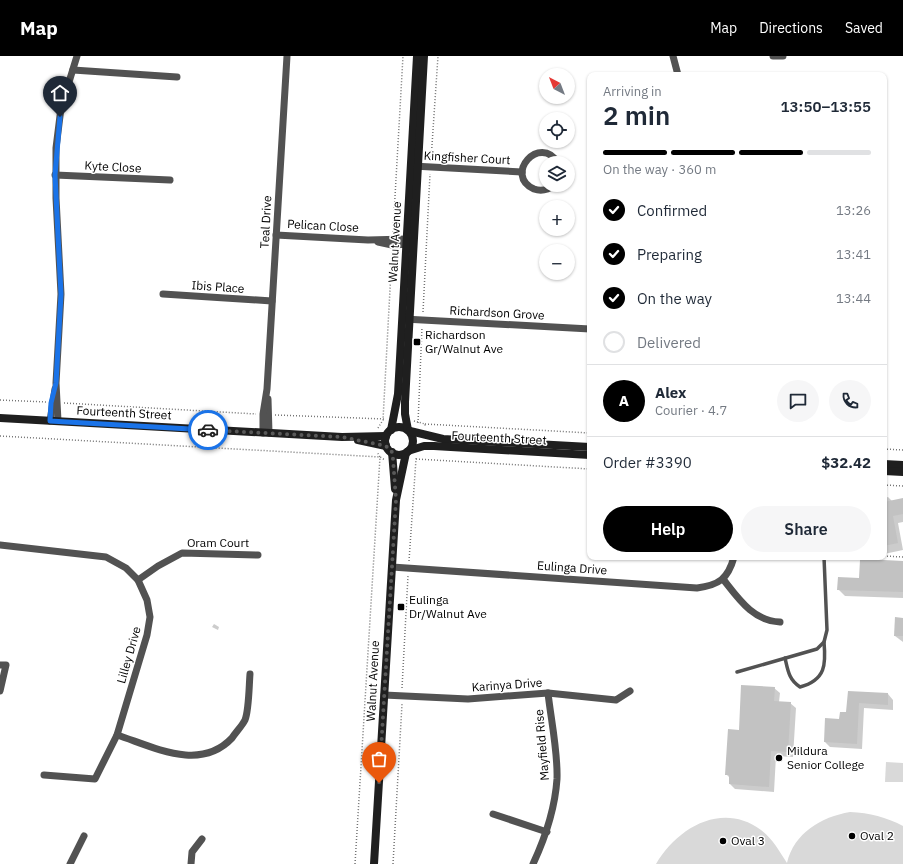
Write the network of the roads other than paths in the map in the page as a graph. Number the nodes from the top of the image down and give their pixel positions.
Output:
1 (77, 56) edge
2 (286, 56) edge
3 (417, 56) edge
4 (424, 56) edge
5 (673, 56) edge
6 (773, 56) edge
7 (783, 56) edge
8 (73, 70) junction
9 (677, 72) edge
10 (178, 76) dead end
11 (551, 156) edge
12 (415, 166) junction
13 (522, 172) junction
14 (55, 175) junction
15 (170, 180) dead end
16 (539, 190) edge
17 (276, 235) junction
18 (409, 242) junction
19 (162, 294) dead end
20 (272, 301) junction
21 (406, 319) junction
22 (587, 329) edge
23 (0, 418) edge
24 (54, 421) junction
25 (409, 431) junction
26 (266, 433) junction
27 (389, 433) junction
28 (377, 440) junction
29 (587, 447) edge
30 (389, 449) junction
31 (407, 452) junction
32 (587, 455) edge
33 (887, 464) edge
34 (903, 465) edge
35 (887, 471) edge
36 (903, 472) edge
37 (396, 500) junction
38 (0, 545) edge
39 (258, 554) dead end
40 (733, 560) edge
41 (824, 560) edge
42 (392, 567) junction
43 (723, 579) junction
44 (138, 580) junction
45 (780, 622) dead end
46 (824, 642) junction
47 (785, 658) junction
48 (0, 665) edge
49 (737, 672) dead end
50 (250, 674) dead end
51 (0, 691) edge
52 (630, 691) dead end
53 (548, 693) junction
54 (384, 696) junction
55 (117, 735) junction
56 (44, 775) dead end
57 (493, 814) dead end
58 (547, 832) junction
59 (84, 836) dead end
60 (202, 839) dead end
61 (70, 864) edge
62 (191, 864) edge
63 (374, 864) edge
64 (533, 864) edge

1 - 8 street
2 - 17 street, Teal Drive
3 - 12 street, Walnut Avenue
4 - 12 street, Walnut Avenue
5 - 9 street
6 - 7 street
8 - 10 street
8 - 14 street
11 - 13 street, Kingfisher Court
12 - 13 street, Kingfisher Court
12 - 18 street, Walnut Avenue
13 - 16 street, Kingfisher Court
14 - 15 street, Kyte Close
14 - 24 street
17 - 18 street, Pelican Close
17 - 20 street, Teal Drive
18 - 21 street, Walnut Avenue
19 - 20 street, Ibis Place
20 - 26 street, Teal Drive
21 - 22 street, Richardson Grove
21 - 25 street, Walnut Avenue
21 - 27 street, Walnut Avenue
23 - 24 street, Fourteenth Street
24 - 26 street, Fourteenth Street
25 - 27 street
25 - 29 street, Fourteenth Street
25 - 31 street
26 - 28 street, Fourteenth Street
27 - 28 street, Fourteenth Street
27 - 30 street
28 - 30 street, Fourteenth Street
30 - 31 street
30 - 37 street, Walnut Avenue
31 - 32 street, Fourteenth Street
31 - 37 street, Walnut Avenue
33 - 34 street
35 - 36 street
37 - 42 street, Walnut Avenue
38 - 44 street, Lilley Drive
39 - 44 street, Oram Court
40 - 43 street
41 - 46 lane
42 - 43 street, Eulinga Drive
42 - 54 street, Walnut Avenue
43 - 45 street
44 - 55 street, Lilley Drive
46 - 47 lane
46 - 47 lane
47 - 49 lane
48 - 51 street
50 - 55 street
52 - 53 street, Karinya Drive
53 - 54 street, Karinya Drive
53 - 58 street, Mayfield Rise
54 - 63 street, Walnut Avenue
55 - 56 street, Lilley Drive
57 - 58 street
58 - 64 street, Mayfield Rise
59 - 61 street
60 - 62 street

